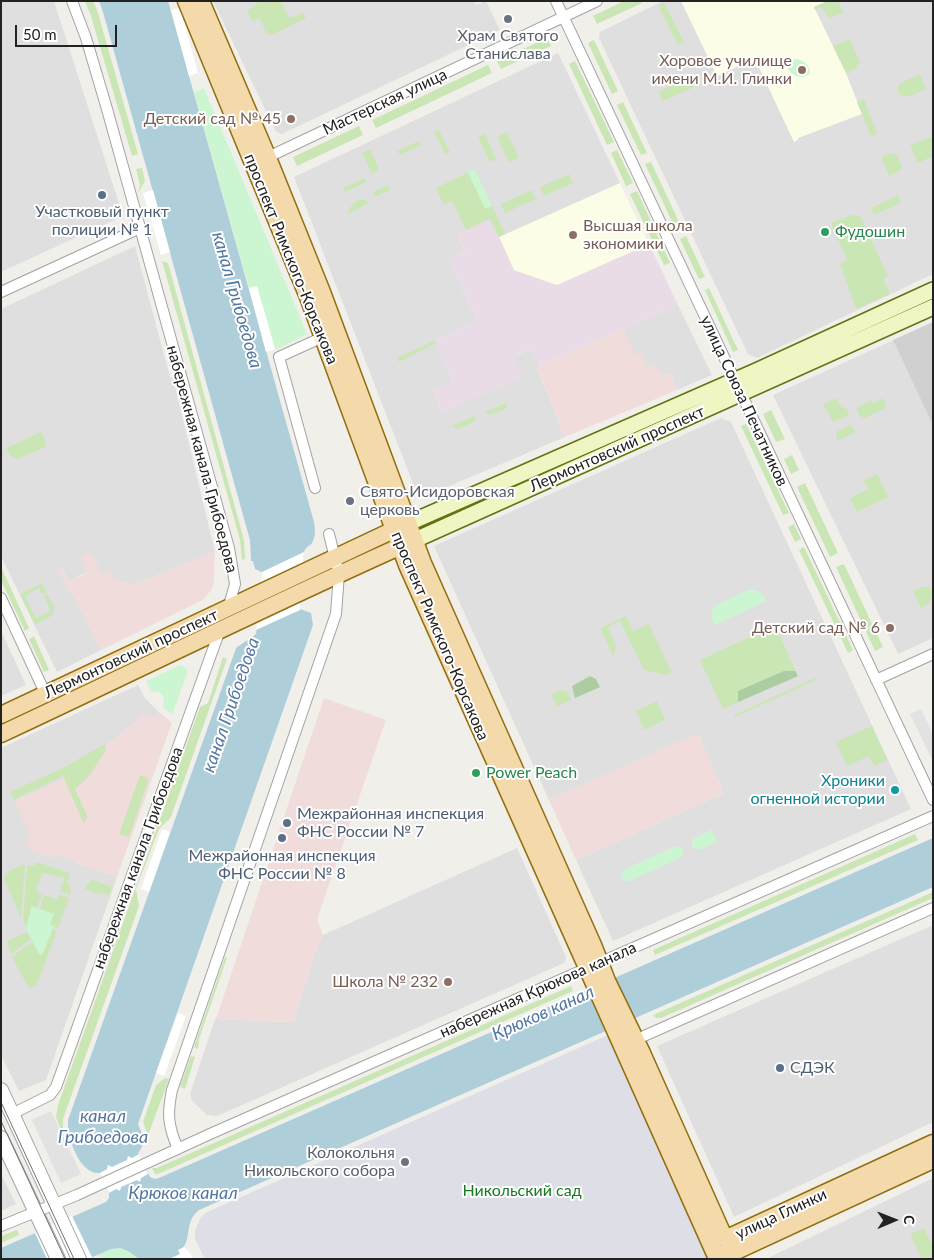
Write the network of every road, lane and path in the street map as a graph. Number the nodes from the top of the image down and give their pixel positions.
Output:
1 (72, 1) edge
2 (186, 1) edge
3 (201, 1) edge
4 (556, 1) edge
5 (597, 1) edge
6 (564, 17) junction
7 (261, 161) junction
8 (140, 228) junction
9 (933, 290) edge
10 (1, 292) edge
11 (933, 307) edge
12 (323, 337) junction
13 (738, 387) junction
14 (315, 488) dead end
15 (401, 526) junction
16 (330, 534) dead end
17 (408, 543) junction
18 (335, 557) junction
19 (339, 574) junction
20 (1, 598) edge
21 (228, 608) junction
22 (220, 631) junction
23 (933, 654) edge
24 (876, 680) junction
25 (46, 694) junction
26 (53, 710) junction
27 (1, 715) edge
28 (1, 734) edge
29 (933, 800) edge
30 (933, 816) edge
31 (933, 908) edge
32 (593, 966) junction
33 (620, 1025) junction
34 (635, 1040) junction
35 (1, 1090) edge
36 (12, 1114) junction
37 (1, 1138) edge
38 (933, 1143) edge
39 (178, 1149) junction
40 (933, 1160) edge
41 (54, 1204) junction
42 (36, 1212) junction
43 (1, 1226) edge
44 (725, 1253) edge
45 (58, 1259) edge
46 (80, 1259) edge

1 - 8 street, набережная канала Грибоедова
2 - 7 main road, проспект Римского-Корсакова
3 - 7 main road, проспект Римского-Корсакова
4 - 6 street, улица Союза Печатников
5 - 6 street, Мастерская улица
6 - 7 street, Мастерская улица
6 - 13 street, улица Союза Печатников
7 - 12 main road, проспект Римского-Корсакова
7 - 15 main road, проспект Римского-Корсакова
8 - 10 street
8 - 21 street, набережная канала Грибоедова
9 - 13 main road, Лермонтовский проспект
11 - 13 main road, Лермонтовский проспект
12 - 14 street
12 - 15 main road, проспект Римского-Корсакова
13 - 15 main road, Лермонтовский проспект
13 - 17 main road, Лермонтовский проспект
13 - 24 street, улица Союза Печатников
15 - 17 main road, проспект Римского-Корсакова
15 - 18 main road, Лермонтовский проспект
16 - 18 street
17 - 19 main road, Лермонтовский проспект
17 - 32 main road, проспект Римского-Корсакова
18 - 19 street
18 - 21 main road, Лермонтовский проспект
19 - 22 main road, Лермонтовский проспект
19 - 39 street
20 - 25 street
21 - 22 street, набережная канала Грибоедова
21 - 25 main road, Лермонтовский проспект
22 - 26 main road, Лермонтовский проспект
22 - 36 street, набережная канала Грибоедова
23 - 24 street
24 - 29 street, улица Союза Печатников
25 - 26 street
25 - 27 main road, Лермонтовский проспект
26 - 28 main road, Лермонтовский проспект
30 - 32 street, набережная Крюкова канала
31 - 34 street
32 - 33 main road, проспект Римского-Корсакова
32 - 39 street, набережная Крюкова канала
33 - 34 main road
33 - 44 main road
34 - 44 main road
35 - 36 street
36 - 41 street
37 - 42 street
38 - 44 main road, улица Глинки
39 - 41 street, набережная Крюкова канала
40 - 44 main road, улица Глинки
41 - 42 street
41 - 46 street
42 - 43 street
42 - 45 street

